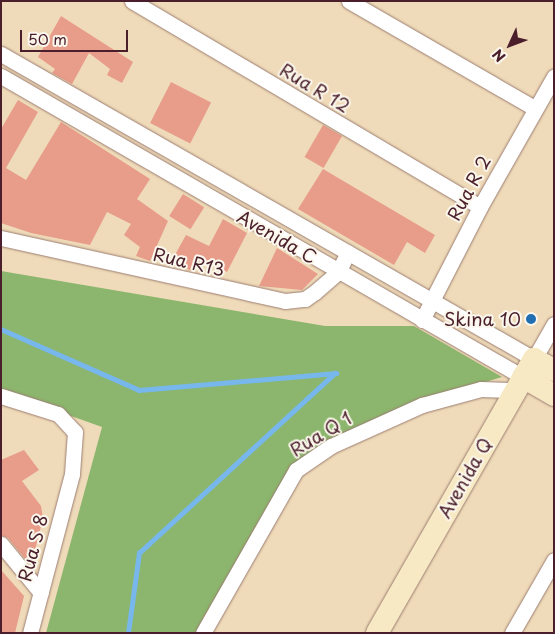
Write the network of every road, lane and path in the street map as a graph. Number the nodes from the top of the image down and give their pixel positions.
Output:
1 (132, 1) edge
2 (349, 1) edge
3 (1, 54) edge
4 (1, 76) edge
5 (554, 77) edge
6 (534, 108) junction
7 (480, 207) junction
8 (1, 238) edge
9 (348, 252) junction
10 (338, 272) junction
11 (431, 299) junction
12 (422, 320) junction
13 (554, 324) edge
14 (554, 370) edge
15 (524, 375) junction
16 (554, 395) edge
17 (1, 396) edge
18 (1, 544) edge
19 (554, 560) edge
20 (41, 593) junction
21 (30, 633) edge
22 (203, 633) edge
23 (377, 633) edge
24 (512, 633) edge

1 - 7 street, Rua R 12
2 - 6 street
3 - 9 street, Avenida C
4 - 10 street, Avenida C
5 - 6 street, Rua R 2
6 - 7 street, Rua R 2
7 - 11 street, Rua R 2
8 - 10 street, Rua R13
9 - 10 street, Rua R13
9 - 11 street, Avenida C
10 - 12 street, Avenida C
11 - 12 street, Rua R 2
11 - 15 street, Avenida C
12 - 15 street, Avenida C
13 - 15 street, Avenida Q
14 - 15 street, Avenida C
15 - 16 street, Avenida C
15 - 22 street, Rua Q 1
15 - 23 street, Avenida Q
17 - 20 street, Rua S 8
18 - 20 street
19 - 24 street
20 - 21 street, Rua S 8

